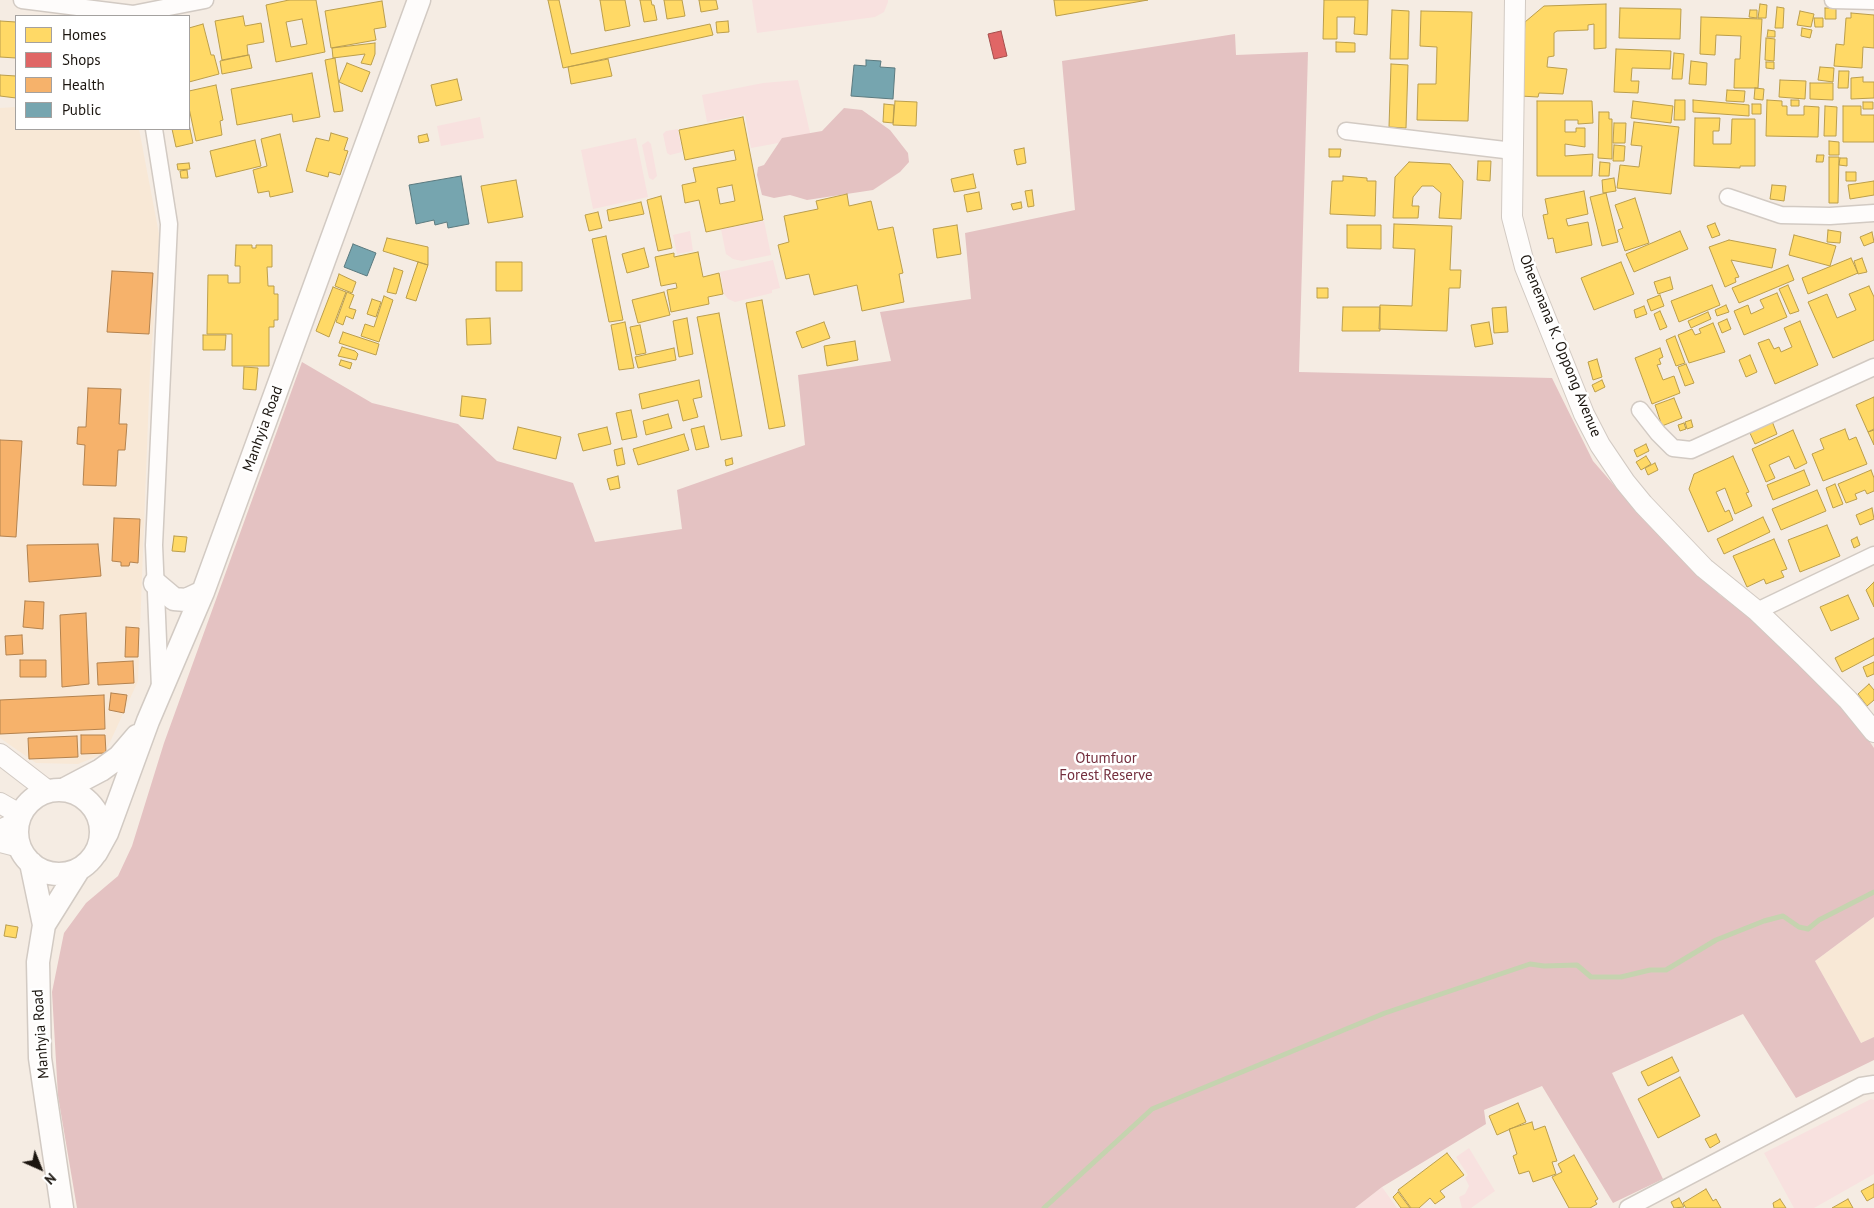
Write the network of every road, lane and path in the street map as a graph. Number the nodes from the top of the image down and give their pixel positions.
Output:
1 (22, 0) edge
2 (205, 0) edge
3 (419, 0) edge
4 (1515, 0) edge
5 (1833, 0) edge
6 (1874, 1) edge
7 (132, 10) edge
8 (154, 130) edge
9 (1346, 131) dead end
10 (1513, 151) junction
11 (1728, 197) dead end
12 (1874, 213) edge
13 (1874, 367) edge
14 (1640, 410) dead end
15 (1874, 555) edge
16 (155, 583) junction
17 (203, 592) junction
18 (1757, 611) junction
19 (160, 692) junction
20 (148, 721) junction
21 (1874, 732) edge
22 (0, 754) edge
23 (56, 791) junction
24 (0, 802) edge
25 (13, 822) edge
26 (17, 851) edge
27 (96, 853) junction
28 (79, 869) junction
29 (44, 925) junction
30 (1874, 1084) edge
31 (62, 1208) edge
32 (1628, 1208) edge

1 - 7 street
2 - 7 street
3 - 17 main road, Manhyia Road
4 - 10 street, Ohenenana K. Oppong Avenue
5 - 6 street
8 - 16 street
9 - 10 street
10 - 18 street, Ohenenana K. Oppong Avenue
11 - 12 street
13 - 14 street
15 - 18 street
16 - 17 main road
16 - 19 street
17 - 19 main road, Manhyia Road
18 - 21 street, Ohenenana K. Oppong Avenue
19 - 20 main road, Manhyia Road
20 - 23 main road
20 - 27 main road, Manhyia Road
22 - 23 street
23 - 25 main road
23 - 27 main road
24 - 25 street
25 - 26 main road
26 - 28 main road
26 - 29 main road
27 - 28 main road
28 - 29 main road, Manhyia Road
29 - 31 main road, Manhyia Road
30 - 32 street

